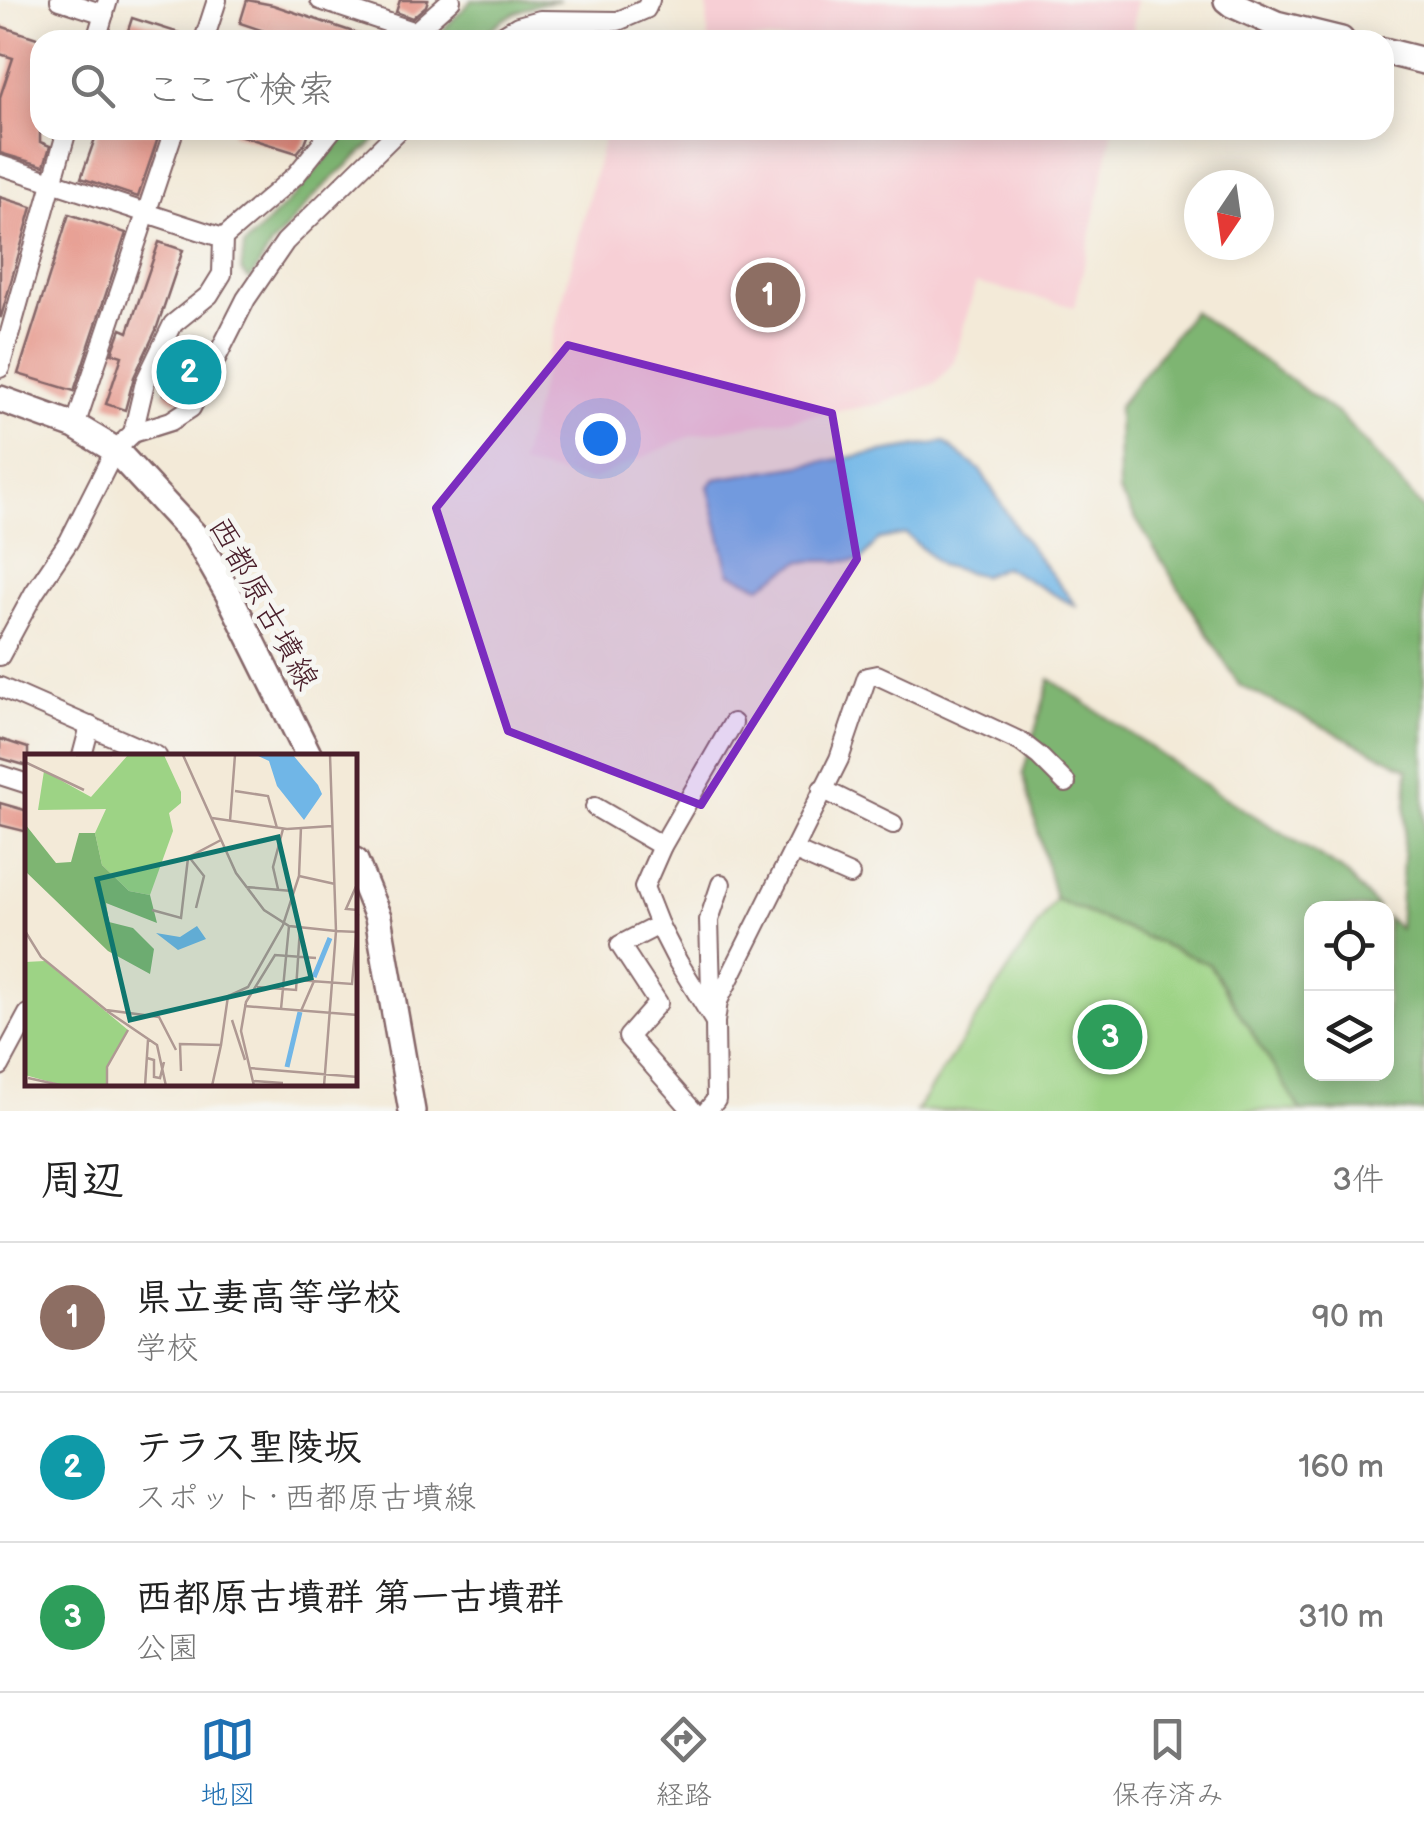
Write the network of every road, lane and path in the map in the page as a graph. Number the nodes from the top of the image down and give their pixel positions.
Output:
1 (60, 0) edge
2 (217, 0) edge
3 (320, 0) edge
4 (452, 0) edge
5 (650, 0) edge
6 (1227, 0) edge
7 (106, 7) edge
8 (207, 30) edge
9 (395, 30) edge
10 (417, 30) edge
11 (511, 30) edge
12 (1301, 30) edge
13 (1394, 52) edge
14 (1424, 60) edge
15 (64, 140) edge
16 (171, 140) edge
17 (324, 140) edge
18 (390, 140) edge
19 (0, 165) edge
20 (51, 181) junction
21 (145, 213) junction
22 (223, 238) junction
23 (0, 368) edge
24 (0, 400) edge
25 (75, 426) junction
26 (124, 442) junction
27 (0, 656) edge
28 (0, 688) edge
29 (733, 724) dead end
30 (90, 726) junction
31 (83, 754) edge
32 (153, 754) edge
33 (308, 754) edge
34 (0, 774) edge
35 (25, 783) edge
36 (1066, 784) dead end
37 (822, 789) junction
38 (595, 807) dead end
39 (892, 824) dead end
40 (662, 846) junction
41 (793, 850) junction
42 (358, 868) edge
43 (850, 874) dead end
44 (721, 884) dead end
45 (659, 924) junction
46 (718, 1001) junction
47 (25, 1020) edge
48 (715, 1022) junction
49 (0, 1066) edge
50 (412, 1111) edge
51 (694, 1111) edge
52 (707, 1111) edge

1 - 7 street
2 - 8 street
3 - 9 street
4 - 10 street
5 - 11 street
6 - 12 main road
13 - 14 main road
15 - 20 street
16 - 21 street
17 - 22 street
18 - 26 street
19 - 20 street
20 - 21 street
20 - 23 street
21 - 22 street
21 - 25 street
22 - 26 street
24 - 25 main road, 西都原古墳線
25 - 26 main road, 西都原古墳線
26 - 27 street
26 - 33 main road, 西都原古墳線
28 - 30 street
29 - 40 street
30 - 31 street
30 - 32 street
34 - 35 street
36 - 37 street
37 - 39 street
37 - 41 street
38 - 40 street
40 - 45 street
41 - 43 street
41 - 46 street
42 - 50 main road
44 - 46 street
45 - 48 street
45 - 51 street
46 - 48 street
47 - 49 street
48 - 52 street

